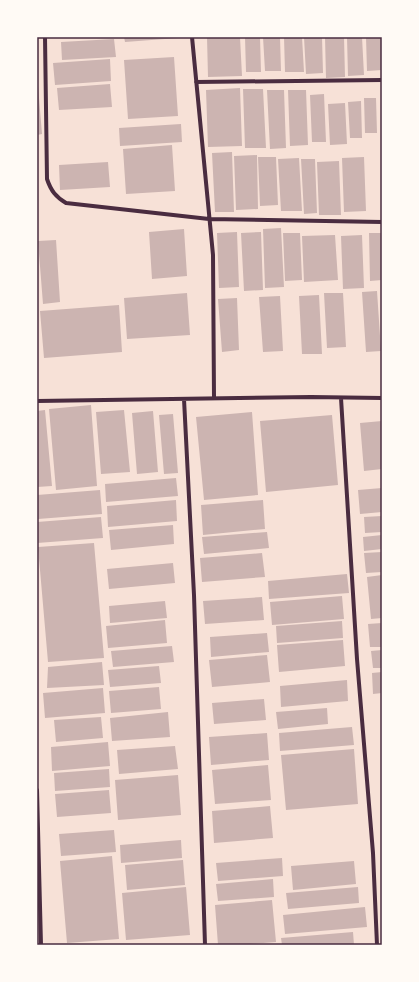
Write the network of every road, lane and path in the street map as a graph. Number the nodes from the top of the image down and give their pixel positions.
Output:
1 (45, 37) edge
2 (192, 37) edge
3 (382, 80) edge
4 (196, 82) junction
5 (209, 219) junction
6 (382, 222) edge
7 (214, 398) junction
8 (341, 398) junction
9 (382, 398) edge
10 (184, 399) junction
11 (37, 401) edge
12 (37, 790) edge
13 (41, 945) edge
14 (205, 945) edge
15 (377, 945) edge

1 - 5 street
2 - 4 street
3 - 4 street
4 - 5 street
5 - 6 street
5 - 7 street
7 - 8 street
7 - 10 street
8 - 9 street
8 - 15 street
10 - 11 street
10 - 14 street
12 - 13 street

